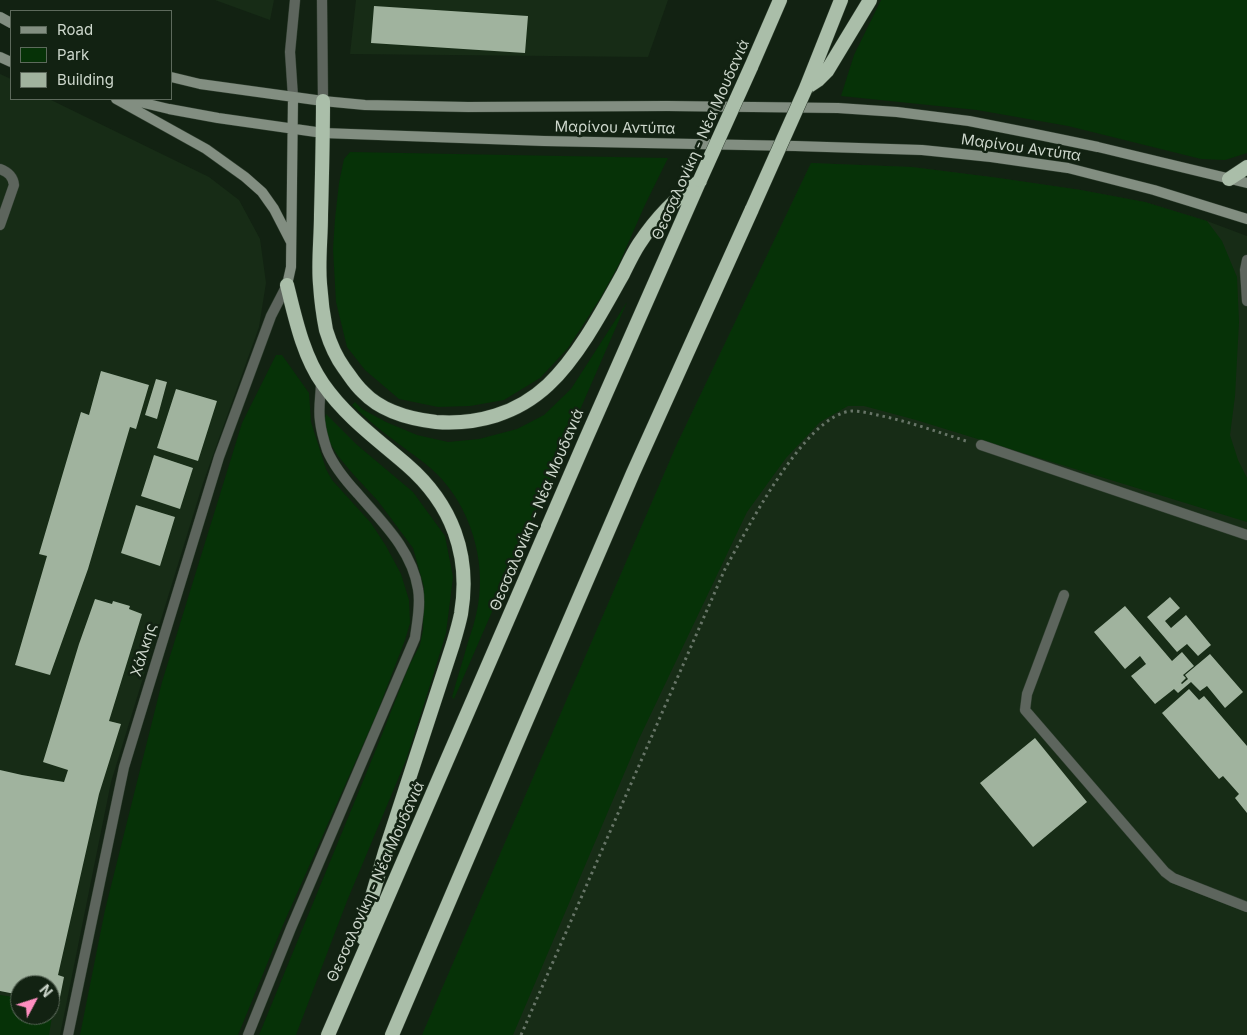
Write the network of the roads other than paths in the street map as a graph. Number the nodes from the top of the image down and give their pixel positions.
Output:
1 (295, 0) edge
2 (322, 0) edge
3 (780, 0) edge
4 (842, 0) edge
5 (870, 0) edge
6 (172, 77) edge
7 (806, 88) junction
8 (293, 97) junction
9 (118, 100) edge
10 (132, 100) edge
11 (323, 100) junction
12 (293, 129) junction
13 (323, 133) junction
14 (1247, 167) edge
15 (0, 169) edge
16 (1229, 179) junction
17 (700, 180) junction
18 (1247, 183) edge
19 (1247, 220) edge
20 (0, 225) edge
21 (291, 242) junction
22 (1247, 260) edge
23 (287, 285) junction
24 (1247, 301) edge
25 (321, 382) junction
26 (981, 445) road end
27 (1247, 535) edge
28 (1064, 595) dead end
29 (1247, 907) edge
30 (335, 1016) junction
31 (68, 1035) edge
32 (248, 1035) edge
33 (328, 1035) edge
34 (392, 1035) edge

1 - 8 street
2 - 11 street
3 - 17 highway, Θεσσαλονίκη - Νέα Μουδανιά, bridge
4 - 7 highway
5 - 7 highway
6 - 8 main road, Μαρίνου Αντύπα
7 - 34 highway, bridge
8 - 11 main road, Μαρίνου Αντύπα
8 - 12 main road
9 - 21 main road
10 - 12 main road, Μαρίνου Αντύπα
11 - 13 highway
11 - 16 main road, Μαρίνου Αντύπα
12 - 13 main road, Μαρίνου Αντύπα
12 - 21 main road
13 - 17 highway
13 - 19 main road, Μαρίνου Αντύπα
14 - 16 highway
15 - 20 street
16 - 18 main road, Μαρίνου Αντύπα
17 - 30 highway, Θεσσαλονίκη - Νέα Μουδανιά
21 - 23 main road
22 - 24 street
23 - 25 highway
23 - 31 street, Χάλκης
25 - 30 highway
25 - 32 street
26 - 27 street
28 - 29 street
30 - 33 highway, Θεσσαλονίκη - Νέα Μουδανιά

